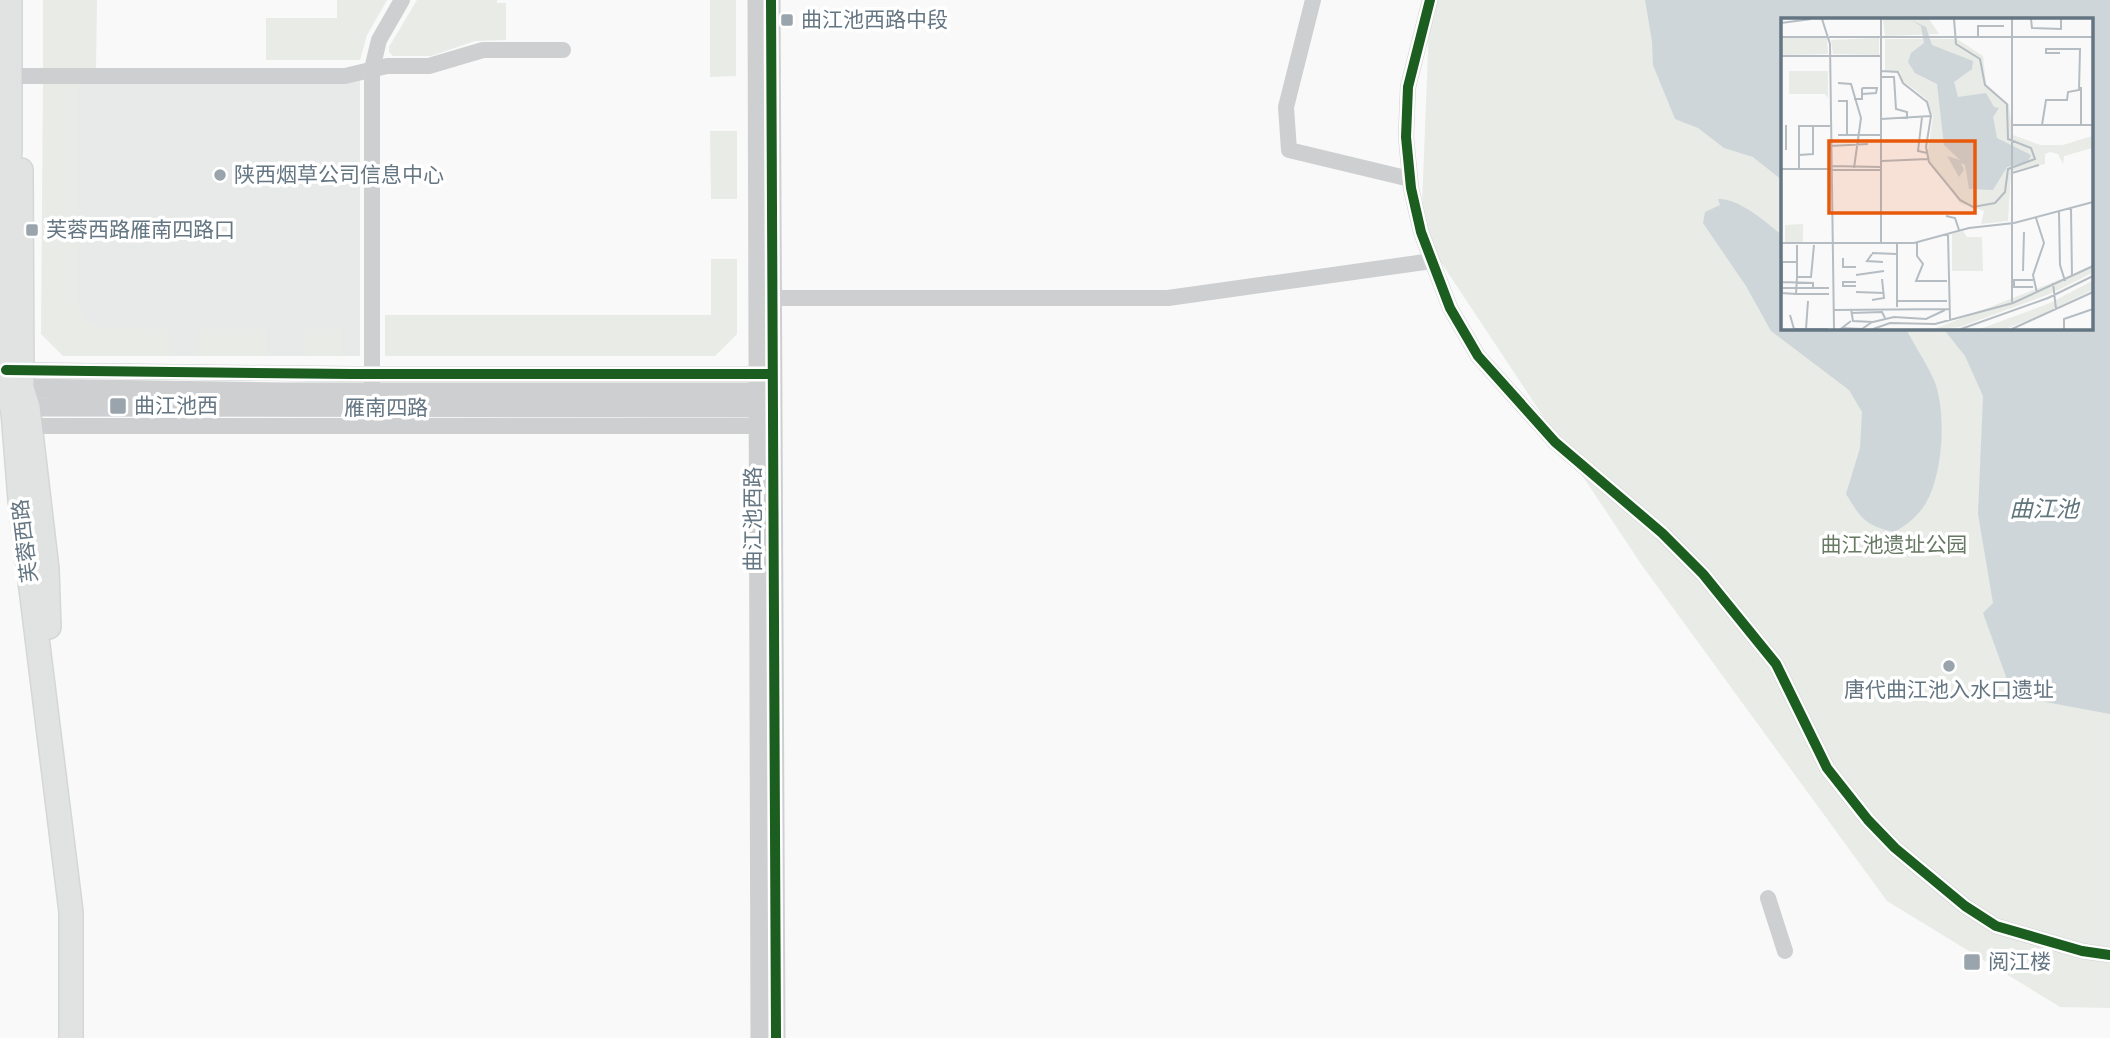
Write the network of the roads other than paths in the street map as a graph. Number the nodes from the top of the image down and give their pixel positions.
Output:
1 (10, 0) edge
2 (22, 0) edge
3 (402, 0) edge
4 (757, 0) edge
5 (771, 0) edge
6 (1313, 0) edge
7 (1430, 0) edge
8 (563, 50) dead end
9 (372, 70) junction
10 (22, 76) junction
11 (1410, 179) junction
12 (1432, 261) junction
13 (772, 298) junction
14 (372, 383) junction
15 (14, 398) edge
16 (765, 400) junction
17 (1768, 898) dead end
18 (1785, 951) dead end
19 (2110, 955) edge
20 (71, 1038) edge
21 (84, 1038) edge
22 (760, 1038) edge
23 (776, 1038) edge

1 - 15 main road, 芙蓉西路
2 - 10 main road, 芙蓉西路
3 - 9 street
4 - 16 street, 曲江池西路
5 - 13 street, 曲江池西路
6 - 11 street
7 - 11 street
8 - 9 street
9 - 10 street
9 - 14 street
10 - 15 main road, 芙蓉西路
11 - 12 street
12 - 13 street
12 - 19 street
13 - 16 street, 曲江池西路
14 - 15 street, 雁南四路
14 - 16 street, 雁南四路
15 - 16 street, 雁南四路
15 - 20 main road, 芙蓉西路
15 - 21 main road, 芙蓉西路
16 - 22 street, 曲江池西路
16 - 23 street, 曲江池西路
17 - 18 street

